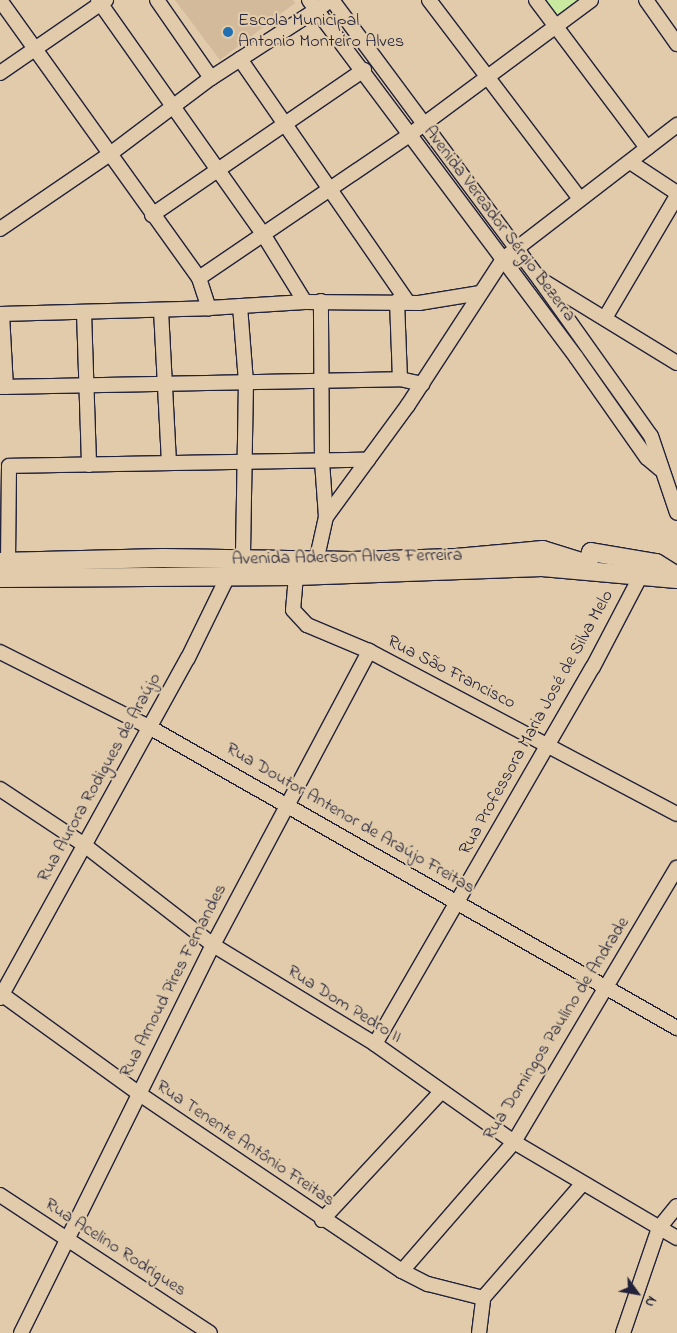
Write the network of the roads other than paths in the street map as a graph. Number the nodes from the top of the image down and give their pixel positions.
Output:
1 (0, 0) edge
2 (157, 0) edge
3 (334, 0) edge
4 (429, 0) edge
5 (536, 0) edge
6 (591, 0) edge
7 (646, 0) edge
8 (101, 1) edge
9 (312, 4) edge
10 (556, 26) junction
11 (677, 44) edge
12 (36, 50) junction
13 (240, 59) junction
14 (364, 70) junction
15 (0, 73) edge
16 (488, 77) junction
17 (211, 78) junction
18 (172, 106) junction
19 (285, 123) junction
20 (424, 125) junction
21 (677, 125) edge
22 (408, 136) junction
23 (647, 148) junction
24 (110, 154) junction
25 (630, 162) junction
26 (218, 171) junction
27 (328, 191) junction
28 (677, 194) edge
29 (580, 199) junction
30 (152, 215) junction
31 (0, 229) edge
32 (263, 234) junction
33 (514, 249) junction
34 (503, 260) junction
35 (199, 278) junction
36 (540, 280) junction
37 (480, 293) junction
38 (321, 301) junction
39 (402, 301) junction
40 (305, 302) junction
41 (240, 306) junction
42 (210, 308) junction
43 (161, 310) junction
44 (84, 312) junction
45 (1, 314) edge
46 (606, 318) junction
47 (677, 363) edge
48 (400, 380) junction
49 (322, 381) junction
50 (246, 382) junction
51 (163, 384) junction
52 (422, 384) junction
53 (88, 385) junction
54 (3, 387) edge
55 (368, 460) junction
56 (322, 461) junction
57 (246, 462) junction
58 (169, 464) junction
59 (90, 465) junction
60 (660, 469) junction
61 (677, 513) edge
62 (326, 517) junction
63 (243, 560) junction
64 (4, 562) edge
65 (316, 562) junction
66 (457, 565) junction
67 (229, 574) junction
68 (641, 575) junction
69 (296, 576) junction
70 (0, 578) edge
71 (677, 578) edge
72 (369, 651) junction
73 (0, 652) edge
74 (149, 727) junction
75 (549, 744) junction
76 (0, 789) edge
77 (289, 806) junction
78 (677, 814) edge
79 (83, 844) junction
80 (677, 868) edge
81 (457, 902) junction
82 (213, 945) junction
83 (606, 987) junction
84 (1, 995) edge
85 (677, 1028) edge
86 (375, 1044) junction
87 (441, 1092) junction
88 (138, 1093) junction
89 (514, 1142) junction
90 (583, 1183) junction
91 (0, 1195) edge
92 (677, 1206) edge
93 (322, 1220) junction
94 (659, 1228) junction
95 (65, 1238) junction
96 (677, 1238) edge
97 (402, 1270) junction
98 (483, 1298) junction
99 (21, 1333) edge
100 (210, 1333) edge
101 (480, 1333) edge
102 (623, 1333) edge

1 - 12 street
2 - 17 street
3 - 9 street
3 - 20 street, Avenida Vereador Sérgio Bezerra
4 - 16 street
5 - 10 street
6 - 10 street
7 - 11 street
8 - 12 street
8 - 18 street
9 - 13 street
9 - 14 street, Avenida Vereador Sérgio Bezerra
10 - 16 street
10 - 23 street
12 - 15 street
12 - 24 street
13 - 17 street
13 - 19 street
14 - 19 street
14 - 22 street, Avenida Vereador Sérgio Bezerra
16 - 20 street
16 - 29 street
17 - 18 street
18 - 24 street
18 - 26 street
19 - 26 street
19 - 27 street
20 - 22 street
20 - 33 street, Avenida Vereador Sérgio Bezerra
21 - 23 street
22 - 27 street
22 - 34 street, Avenida Vereador Sérgio Bezerra
23 - 25 street
24 - 30 street
24 - 31 street
25 - 28 street
25 - 29 street
26 - 30 street
26 - 32 street
27 - 32 street
27 - 39 street
28 - 46 street
29 - 33 street
30 - 35 street
32 - 35 street
32 - 40 street
33 - 34 street
33 - 36 street, Avenida Vereador Sérgio Bezerra
34 - 37 street
34 - 60 street, Avenida Vereador Sérgio Bezerra
35 - 42 street
36 - 46 street
36 - 60 street, Avenida Vereador Sérgio Bezerra
37 - 39 street
37 - 52 street
38 - 39 street
38 - 40 street
38 - 49 street
39 - 48 street
40 - 41 street
41 - 42 street
41 - 50 street
42 - 43 street
43 - 44 street
43 - 51 street
44 - 45 street
44 - 53 street
45 - 54 street
46 - 47 street
48 - 49 street
48 - 52 street
49 - 50 street
49 - 56 street
50 - 51 street
50 - 57 street
51 - 53 street
51 - 58 street
52 - 55 street
53 - 54 street
53 - 59 street
55 - 56 street
55 - 62 street
56 - 57 street
56 - 62 street
57 - 58 street
57 - 63 street
58 - 59 street
59 - 64 street
60 - 61 street, Avenida Vereador Sérgio Bezerra
62 - 65 street
63 - 64 main road, Avenida Aderson Alves Ferreira
63 - 65 main road, Avenida Aderson Alves Ferreira
65 - 66 main road, Avenida Aderson Alves Ferreira
66 - 68 main road, Avenida Aderson Alves Ferreira
66 - 69 main road, Avenida Aderson Alves Ferreira
66 - 71 main road, Avenida Aderson Alves Ferreira
67 - 69 main road, Avenida Aderson Alves Ferreira
67 - 70 main road, Avenida Aderson Alves Ferreira
67 - 74 street, Rua Aurora Rodigues de Araújo
68 - 71 main road, Avenida Aderson Alves Ferreira
68 - 75 street, Rua Professora Maria José de Silva Melo
69 - 72 street, Rua São Francisco
72 - 75 street, Rua São Francisco
72 - 77 street, Rua Arnoud Pires Fernandes
73 - 74 street, Rua Doutor Antenor de Araújo Freitas
74 - 77 street, Rua Doutor Antenor de Araújo Freitas
74 - 79 street, Rua Aurora Rodigues de Araújo
75 - 78 street, Rua São Francisco
75 - 81 street, Rua Professora Maria José de Silva Melo
76 - 79 street, Rua Dom Pedro II
77 - 81 street, Rua Doutor Antenor de Araújo Freitas
77 - 82 street, Rua Arnoud Pires Fernandes
79 - 82 street, Rua Dom Pedro II
79 - 84 street, Rua Aurora Rodigues de Araújo
80 - 83 street, Rua Domingos Paulino de Andrade
81 - 83 street, Rua Doutor Antenor de Araújo Freitas
81 - 86 street, Rua Professora Maria José de Silva Melo
82 - 86 street, Rua Dom Pedro II
82 - 88 street, Rua Arnoud Pires Fernandes
83 - 85 street, Rua Doutor Antenor de Araújo Freitas
83 - 89 street, Rua Domingos Paulino de Andrade
84 - 88 street, Rua Tenente Antônio Freitas
86 - 87 street, Rua Dom Pedro II
87 - 89 street, Rua Dom Pedro II
87 - 93 street
88 - 93 street, Rua Tenente Antônio Freitas
88 - 95 street, Rua Arnoud Pires Fernandes
89 - 90 street, Rua Dom Pedro II
89 - 97 street, Rua Domingos Paulino de Andrade
90 - 94 street, Rua Dom Pedro II
90 - 98 street
91 - 95 street, Rua Acelino Rodrigues
92 - 94 street
93 - 97 street, Rua Tenente Antônio Freitas
94 - 96 street, Rua Dom Pedro II
94 - 102 street
95 - 99 street, Rua Arnoud Pires Fernandes
95 - 100 street, Rua Acelino Rodrigues
97 - 98 street, Rua Tenente Antônio Freitas
98 - 101 street

